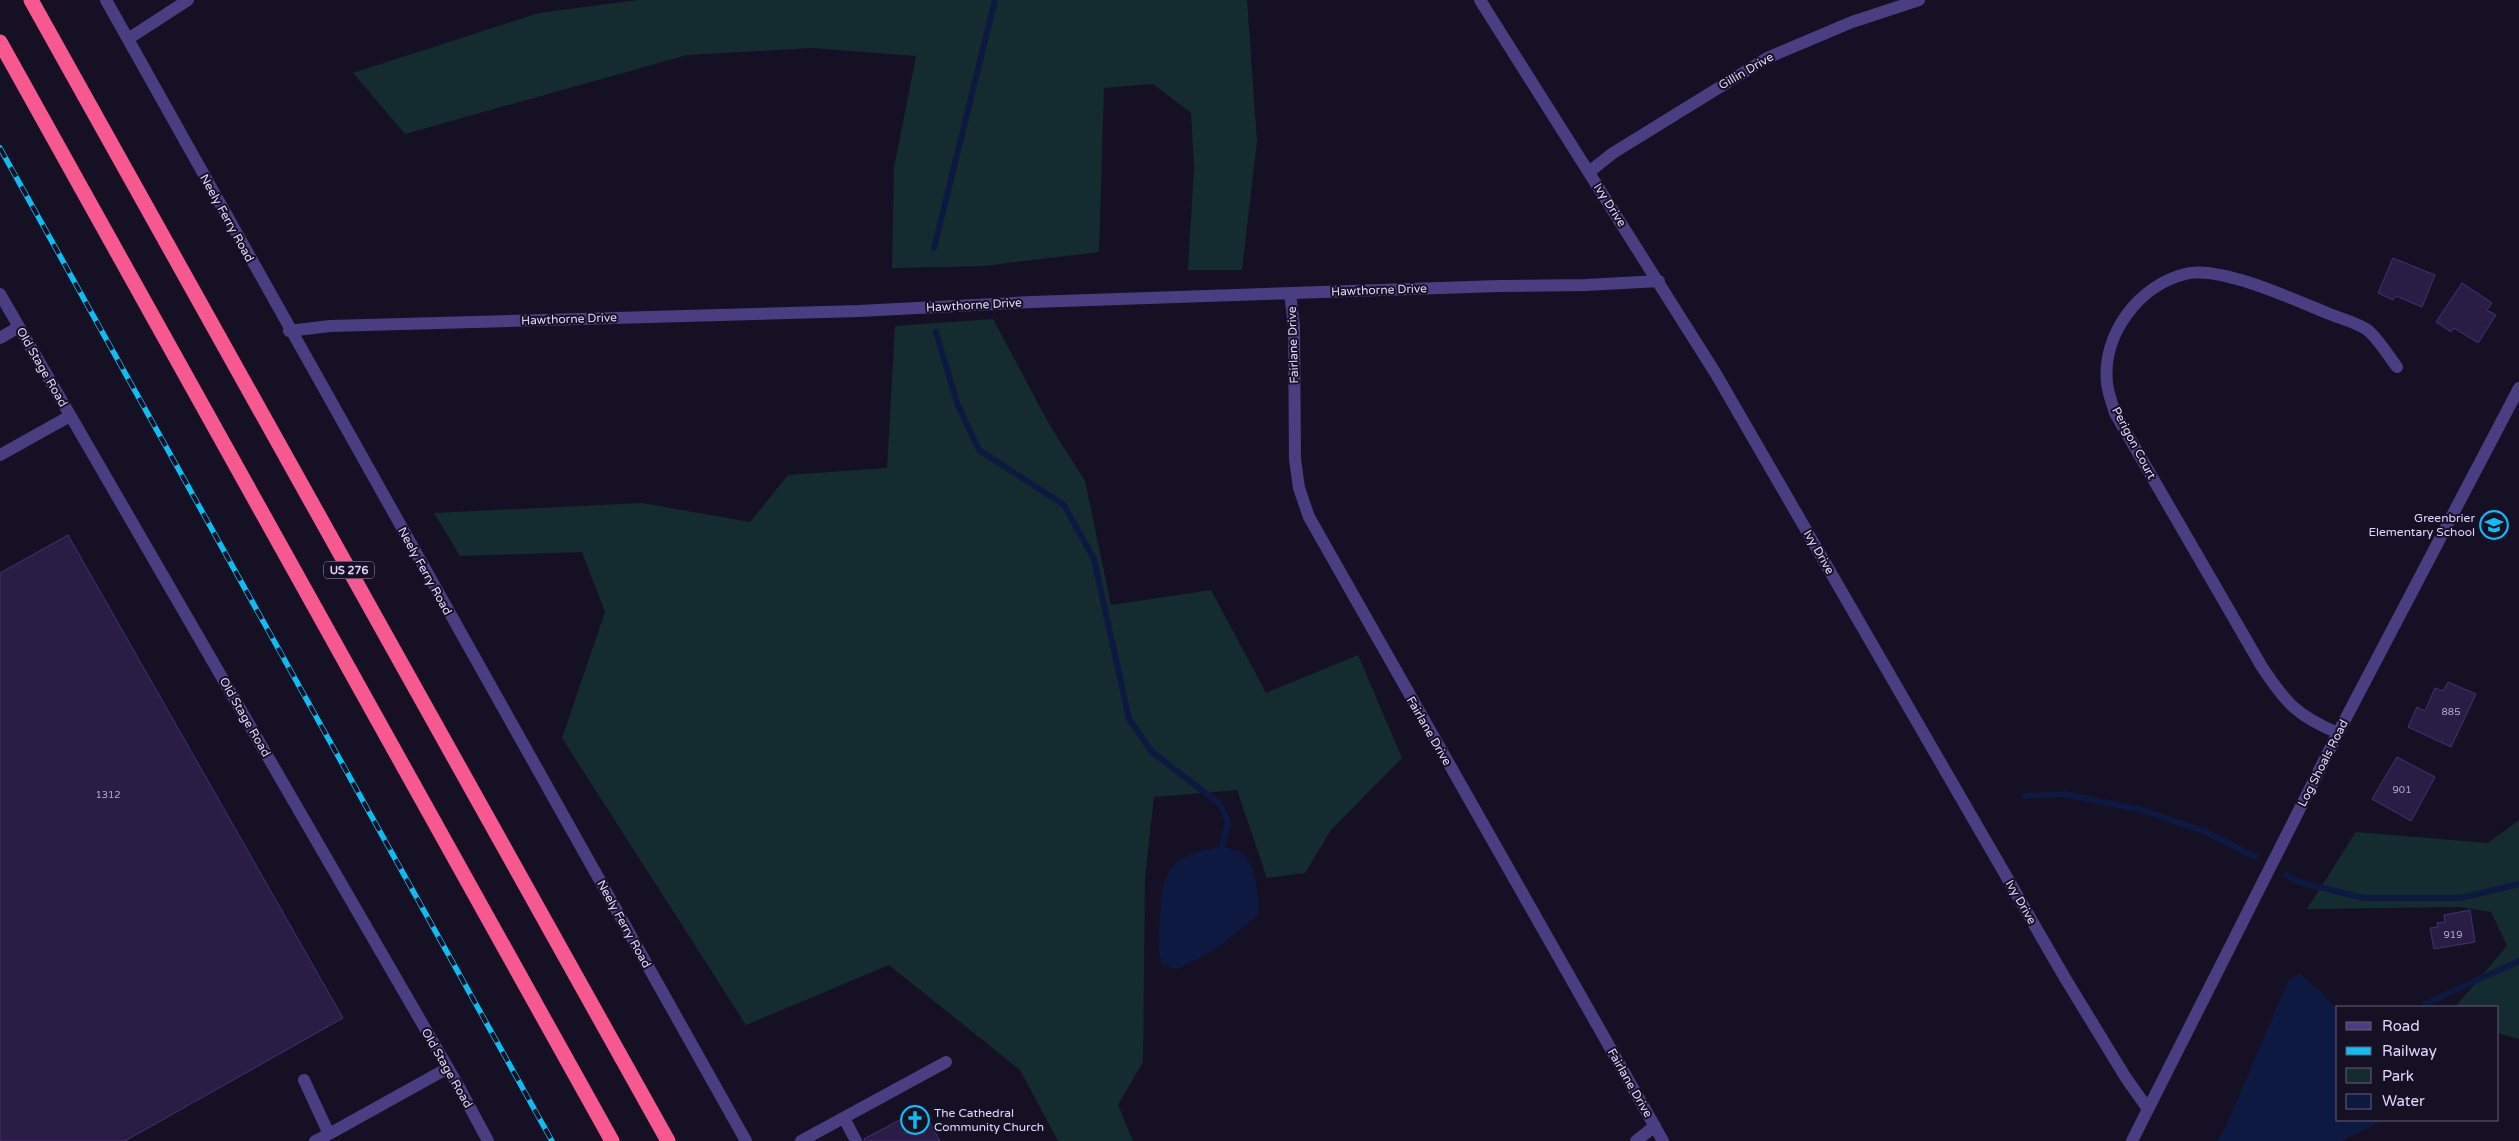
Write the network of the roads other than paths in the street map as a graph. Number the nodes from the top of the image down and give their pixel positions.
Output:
1 (31, 0) edge
2 (106, 0) edge
3 (188, 0) edge
4 (1480, 0) edge
5 (1919, 0) edge
6 (128, 39) junction
7 (0, 42) edge
8 (1589, 172) junction
9 (1658, 281) junction
10 (1290, 293) junction
11 (0, 294) edge
12 (19, 327) junction
13 (290, 331) junction
14 (0, 338) edge
15 (2397, 367) dead end
16 (2519, 388) edge
17 (70, 416) junction
18 (0, 455) edge
19 (2338, 733) junction
20 (946, 1062) dead end
21 (448, 1068) junction
22 (304, 1080) dead end
23 (2148, 1109) junction
24 (844, 1118) junction
25 (1655, 1126) junction
26 (329, 1134) junction
27 (816, 1137) edge
28 (315, 1141) edge
29 (488, 1141) edge
30 (612, 1141) edge
31 (668, 1141) edge
32 (746, 1141) edge
33 (801, 1141) edge
34 (856, 1141) edge
35 (1636, 1141) edge
36 (1663, 1141) edge
37 (2132, 1141) edge

1 - 31 highway, US 276
2 - 6 street, Neely Ferry Road
3 - 6 street
4 - 8 street, Ivy Drive
5 - 8 street, Gillin Drive
6 - 13 street, Neely Ferry Road
7 - 30 highway
8 - 9 street, Ivy Drive
9 - 10 street, Hawthorne Drive
9 - 23 street, Ivy Drive
10 - 13 street, Hawthorne Drive
10 - 25 street, Fairlane Drive
11 - 12 street, Old Stage Road
12 - 14 street
12 - 17 street, Old Stage Road
13 - 32 street, Neely Ferry Road
15 - 19 street, Perigon Court
16 - 19 street, Log Shoals Road
17 - 18 street
17 - 21 street, Old Stage Road
19 - 23 street, Log Shoals Road
20 - 24 street
21 - 26 street
21 - 29 street, Old Stage Road
22 - 26 street
23 - 37 street, Log Shoals Road
24 - 27 street
24 - 34 street
25 - 35 street
25 - 36 street, Fairlane Drive
26 - 28 street
27 - 33 street

